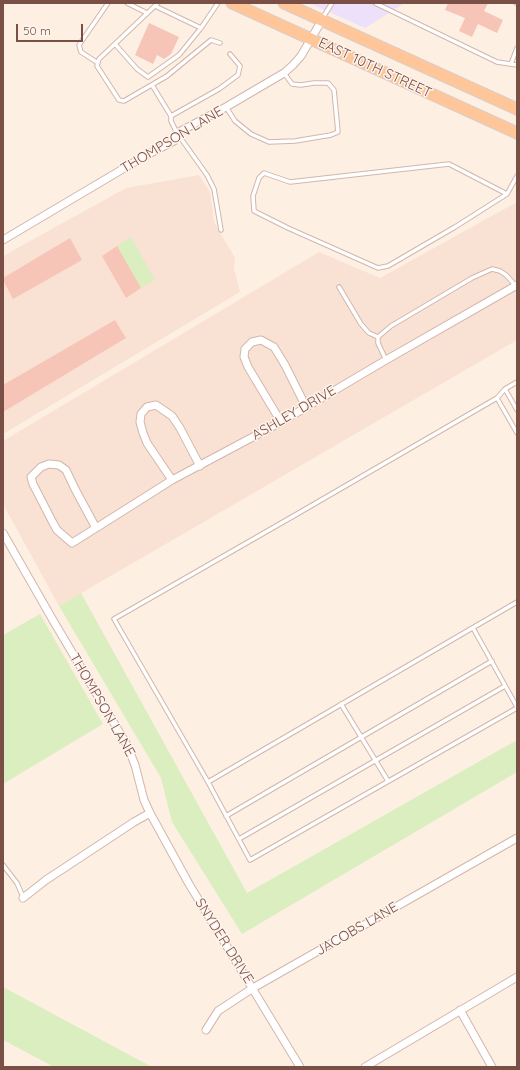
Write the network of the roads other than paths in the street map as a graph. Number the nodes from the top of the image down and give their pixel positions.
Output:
1 (108, 3) edge
2 (127, 3) edge
3 (218, 3) edge
4 (232, 3) edge
5 (284, 3) edge
6 (332, 3) edge
7 (375, 3) edge
8 (156, 4) edge
9 (147, 13) junction
10 (322, 20) junction
11 (201, 28) junction
12 (311, 39) junction
13 (220, 43) dead end
14 (115, 44) junction
15 (517, 48) edge
16 (230, 54) dead end
17 (98, 63) junction
18 (511, 64) junction
19 (517, 65) edge
20 (284, 73) junction
21 (152, 85) junction
22 (226, 107) junction
23 (517, 109) edge
24 (171, 116) junction
25 (177, 133) junction
26 (517, 133) edge
27 (517, 176) edge
28 (507, 194) junction
29 (221, 230) dead end
30 (3, 240) edge
31 (516, 286) edge
32 (339, 287) dead end
33 (378, 337) junction
34 (386, 360) junction
35 (517, 382) edge
36 (505, 389) junction
37 (497, 398) junction
38 (306, 407) junction
39 (517, 410) edge
40 (281, 422) junction
41 (517, 433) edge
42 (200, 466) junction
43 (172, 480) junction
44 (96, 528) junction
45 (3, 533) edge
46 (517, 602) edge
47 (473, 628) junction
48 (492, 661) junction
49 (506, 686) junction
50 (341, 704) junction
51 (517, 708) edge
52 (361, 737) junction
53 (375, 761) junction
54 (388, 781) junction
55 (208, 782) junction
56 (150, 813) junction
57 (226, 816) junction
58 (517, 838) edge
59 (239, 839) junction
60 (3, 865) edge
61 (23, 898) joint
62 (517, 977) edge
63 (253, 988) junction
64 (460, 1010) junction
65 (206, 1030) dead end
66 (300, 1067) edge
67 (365, 1067) edge
68 (492, 1067) edge

1 - 17 lane
2 - 9 lane
3 - 11 lane
4 - 12 main road, EAST 10TH STREET
5 - 10 main road, EAST 10TH STREET
6 - 10 lane
7 - 18 lane
8 - 9 lane
8 - 11 lane
9 - 14 lane
10 - 12 street, THOMPSON LANE
10 - 23 main road, EAST 10TH STREET
11 - 14 lane
12 - 20 street, THOMPSON LANE
12 - 26 main road, EAST 10TH STREET
13 - 21 lane
14 - 17 lane
15 - 18 lane
16 - 24 lane
17 - 21 lane
18 - 19 lane
20 - 22 street, THOMPSON LANE
20 - 22 lane
21 - 24 lane
22 - 25 street, THOMPSON LANE
24 - 25 lane
25 - 29 lane
25 - 30 street, THOMPSON LANE
27 - 28 lane
28 - 28 lane
31 - 33 lane
31 - 34 street, ASHLEY DRIVE
32 - 33 lane
33 - 34 lane
34 - 38 street, ASHLEY DRIVE
35 - 36 lane
36 - 37 lane
36 - 39 lane
37 - 41 lane
37 - 55 lane
38 - 40 street, ASHLEY DRIVE
38 - 40 street
40 - 42 street, ASHLEY DRIVE
42 - 43 street, ASHLEY DRIVE
42 - 43 street
43 - 44 street, ASHLEY DRIVE
44 - 44 street, ASHLEY DRIVE
45 - 56 street, THOMPSON LANE
46 - 47 lane
47 - 48 lane
47 - 50 lane
48 - 49 lane
48 - 52 lane
49 - 51 lane
49 - 53 lane
50 - 52 lane
50 - 55 lane
51 - 54 lane
52 - 53 lane
52 - 57 lane
53 - 54 lane
53 - 59 lane
54 - 59 lane
55 - 57 lane
56 - 61 street
56 - 63 street, SNYDER DRIVE
57 - 59 lane
58 - 63 street, JACOBS LANE
60 - 61 lane
62 - 64 street
63 - 65 street, JACOBS LANE
63 - 66 street, SNYDER DRIVE
64 - 67 street
64 - 68 street

